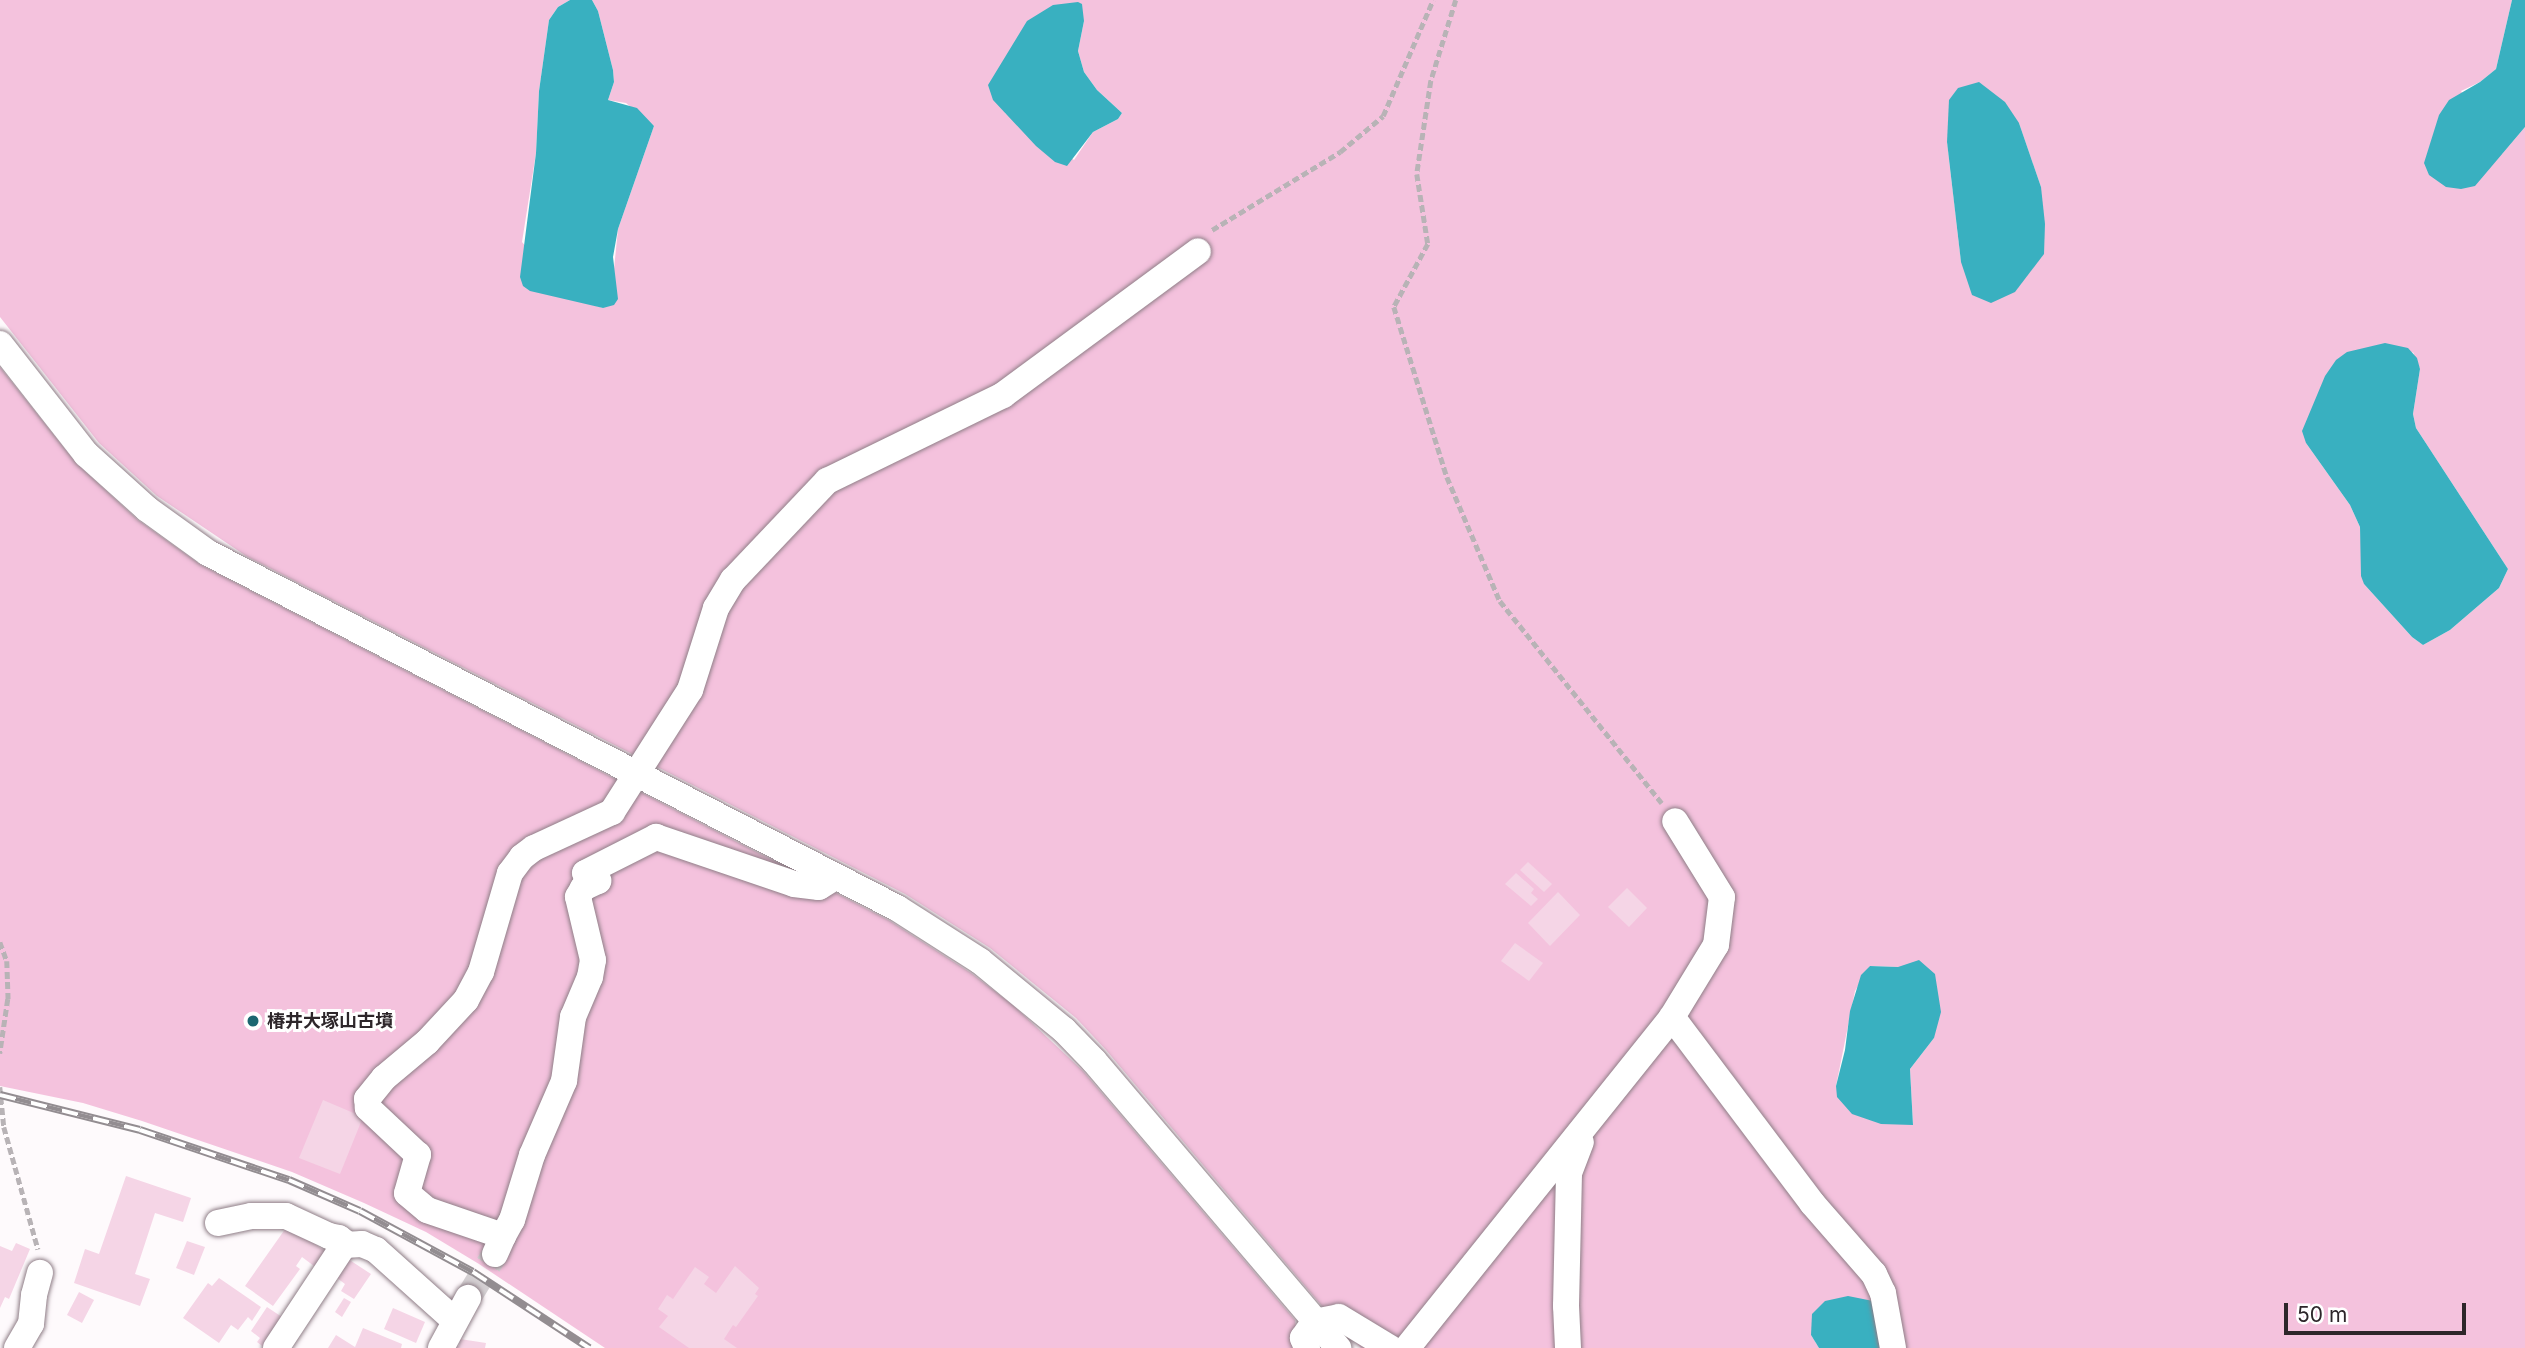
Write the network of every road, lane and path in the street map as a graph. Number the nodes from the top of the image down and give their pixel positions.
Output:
1 (1433, 0) edge
2 (1456, 0) edge
3 (1198, 251) joint
4 (0, 344) edge
5 (636, 773) junction
6 (1675, 821) joint
7 (835, 877) junction
8 (0, 942) edge
9 (1672, 1017) junction
10 (0, 1053) edge
11 (0, 1087) edge
12 (1589, 1120) junction
13 (218, 1223) dead end
14 (348, 1245) junction
15 (40, 1273) joint
16 (468, 1298) tunnel mouth
17 (455, 1321) junction
18 (1314, 1322) junction
19 (17, 1348) edge
20 (275, 1348) edge
21 (441, 1348) edge
22 (1307, 1348) edge
23 (1338, 1348) edge
24 (1390, 1348) edge
25 (1407, 1348) edge
26 (1568, 1348) edge
27 (1893, 1348) edge

1 - 3 path
2 - 6 path
3 - 5 street
4 - 5 street
5 - 7 street
5 - 7 street
6 - 9 street
7 - 18 street
8 - 10 path
9 - 12 street
9 - 27 street
11 - 15 path
12 - 25 street
12 - 26 street
13 - 14 street
14 - 17 street
14 - 20 street
15 - 19 street
16 - 17 street
17 - 21 street
18 - 22 street
18 - 23 street
18 - 24 street

